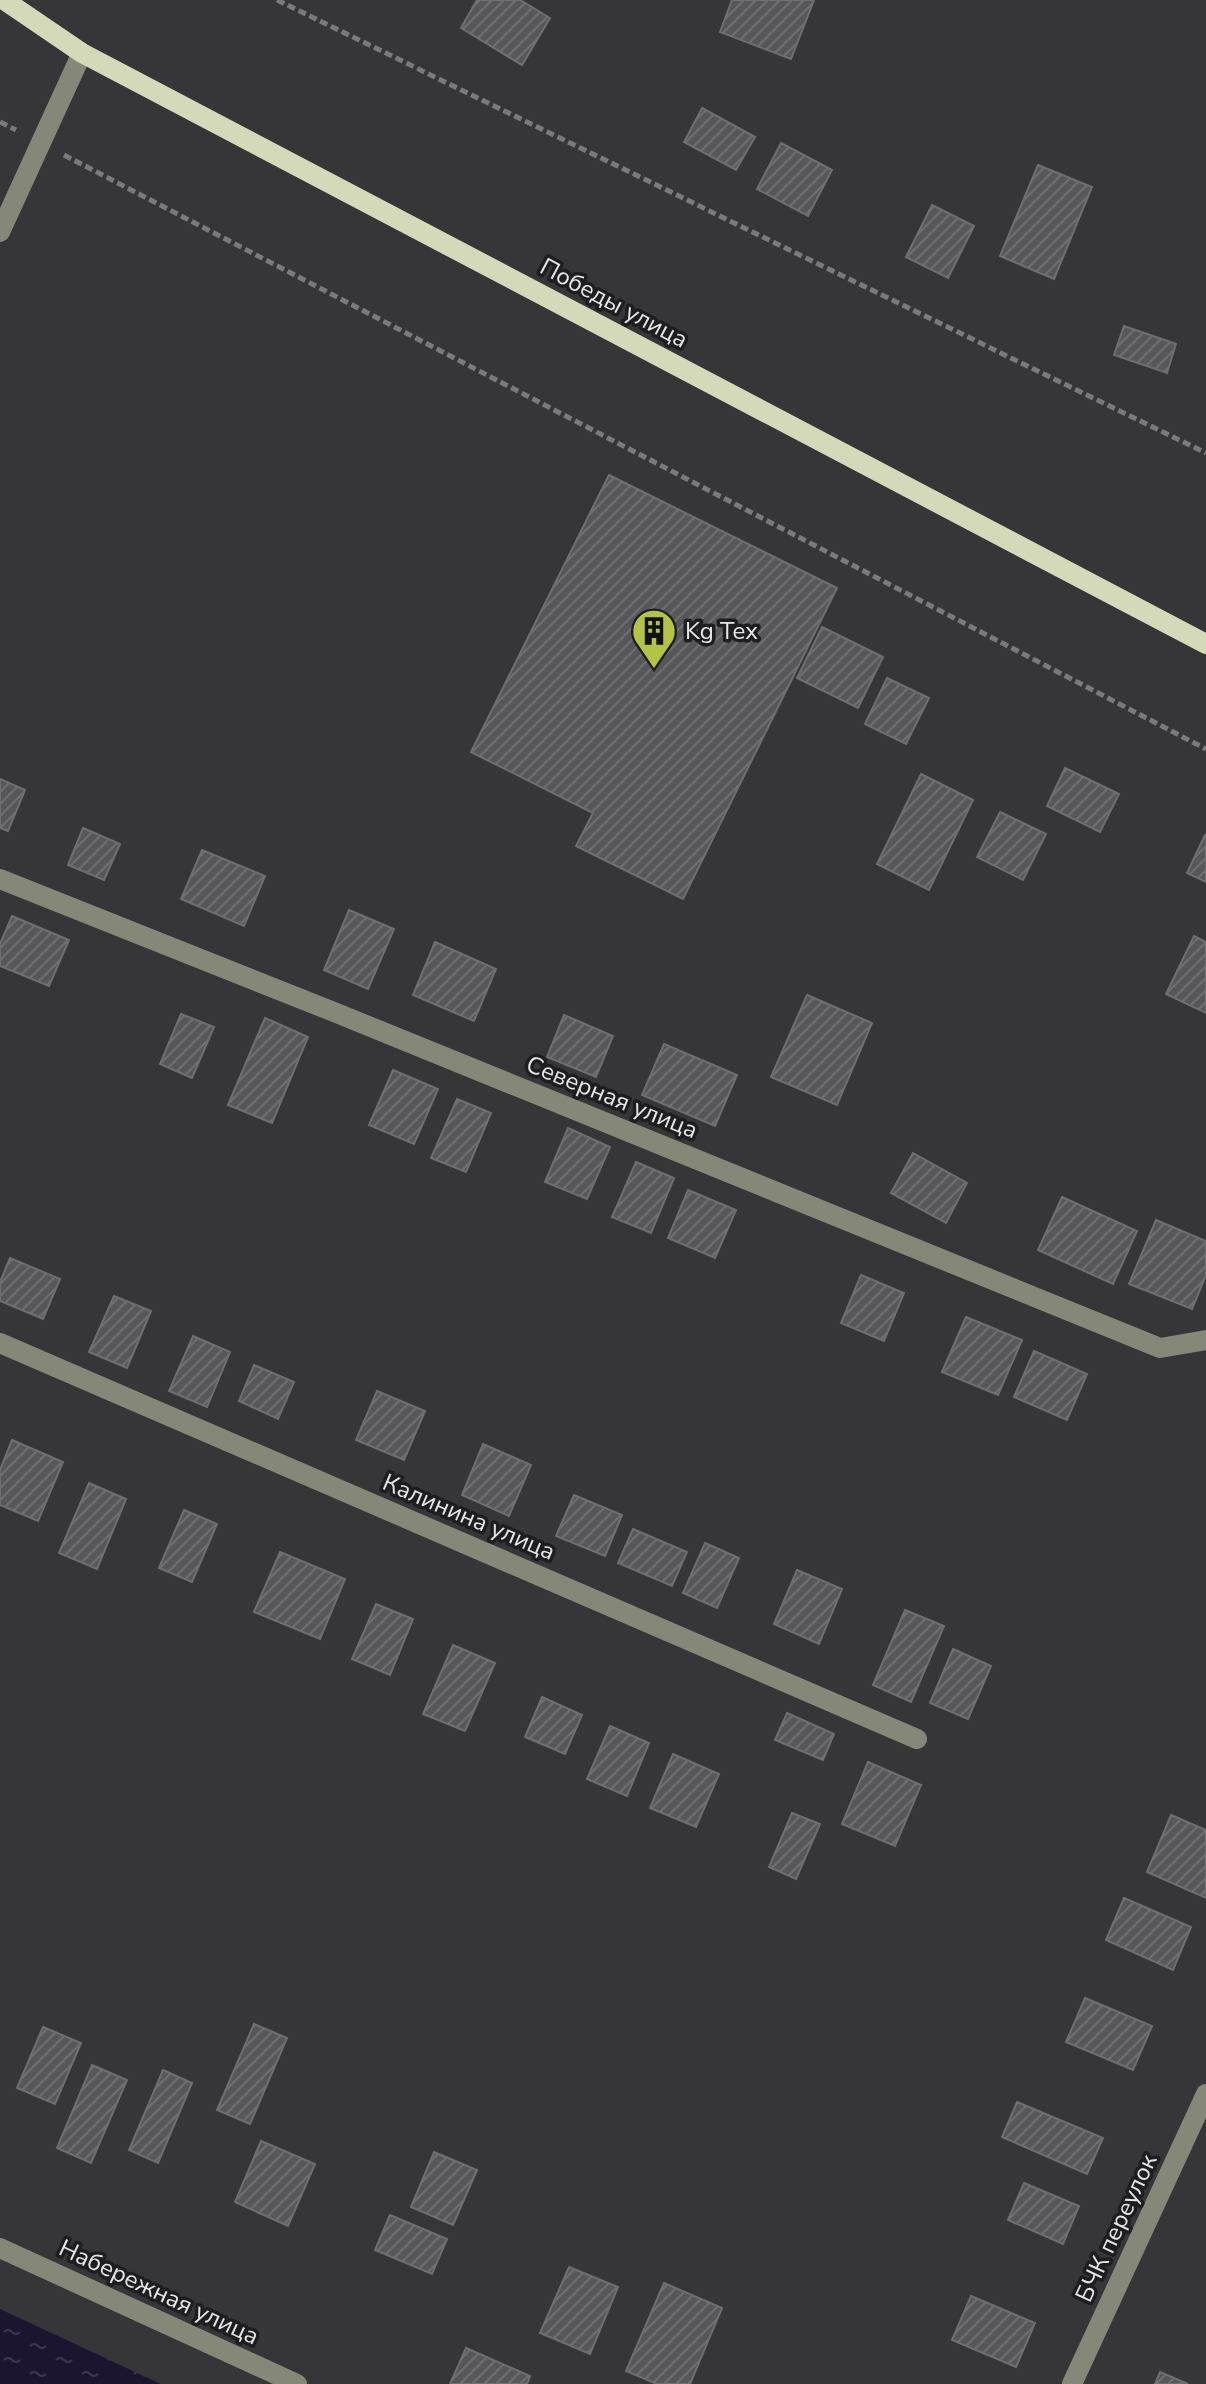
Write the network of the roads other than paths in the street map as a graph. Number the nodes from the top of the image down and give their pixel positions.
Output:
1 (4, 0) edge
2 (82, 53) junction
3 (0, 232) edge
4 (1206, 644) edge
5 (0, 879) edge
6 (1206, 1340) edge
7 (0, 1343) edge
8 (917, 1739) dead end
9 (1206, 2094) edge
10 (0, 2248) edge
11 (297, 2384) edge
12 (1072, 2384) edge

1 - 2 main road, Победы улица
2 - 3 street
2 - 4 main road, Победы улица
5 - 6 street, Северная улица
7 - 8 street, Калинина улица
9 - 12 street, БЧК переулок
10 - 11 street, Набережная улица

